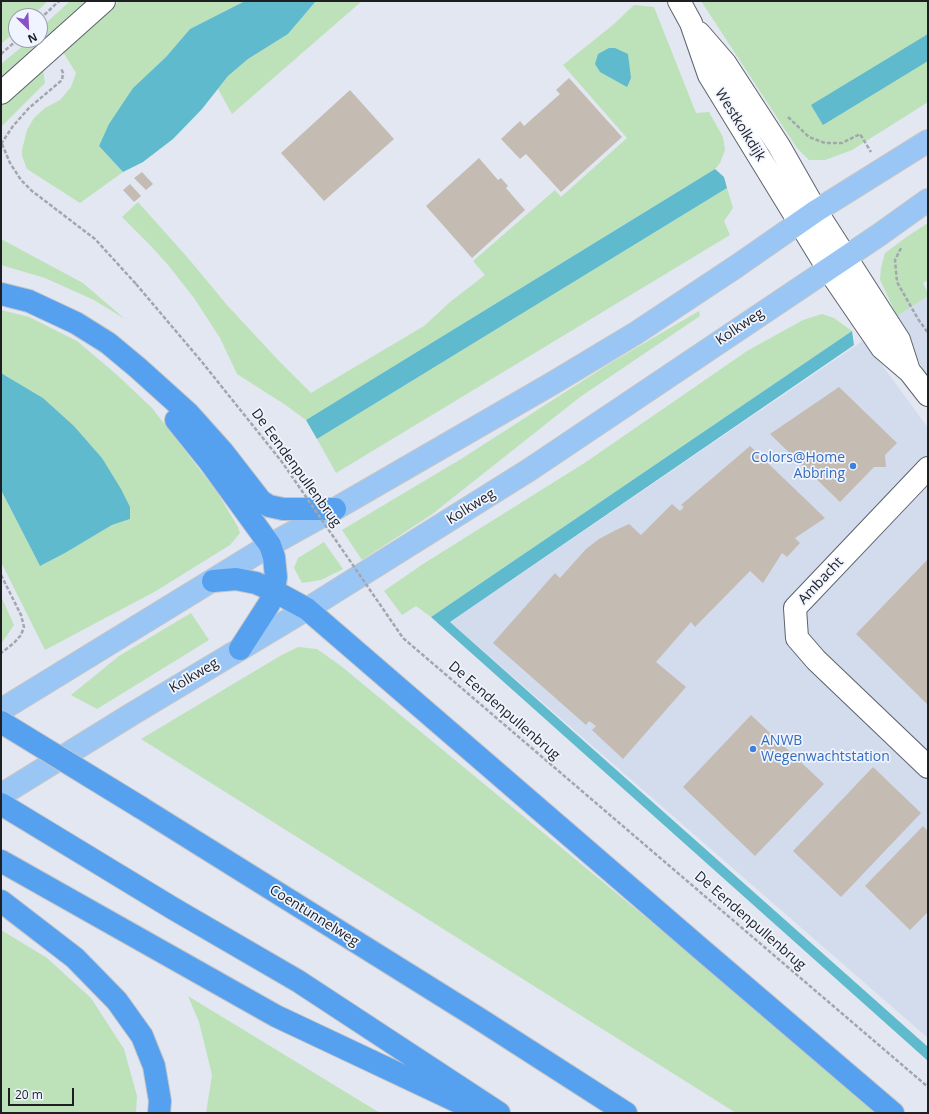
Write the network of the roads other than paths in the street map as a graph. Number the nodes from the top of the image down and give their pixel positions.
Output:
1 (104, 1) edge
2 (679, 1) edge
3 (1, 93) edge
4 (928, 141) edge
5 (928, 200) edge
6 (808, 217) junction
7 (837, 263) junction
8 (1, 294) edge
9 (138, 368) junction
10 (928, 395) edge
11 (928, 468) edge
12 (335, 510) junction
13 (270, 545) junction
14 (214, 581) junction
15 (274, 591) junction
16 (307, 609) junction
17 (240, 649) junction
18 (1, 710) edge
19 (1, 722) edge
20 (928, 767) edge
21 (1, 795) edge
22 (1, 804) edge
23 (1, 861) edge
24 (1, 901) edge
25 (159, 1113) edge
26 (481, 1113) edge
27 (499, 1113) edge
28 (626, 1113) edge
29 (893, 1113) edge

1 - 3 street
2 - 6 street, Westkolkdijk
4 - 6 main road
5 - 7 main road, Kolkweg
6 - 7 street, Westkolkdijk
6 - 12 main road
7 - 10 street
7 - 16 main road, Kolkweg
8 - 9 highway
9 - 12 highway
9 - 13 highway
11 - 20 street, Ambacht
12 - 13 main road
13 - 14 main road
13 - 15 highway
14 - 15 highway
14 - 18 main road
15 - 16 highway
15 - 17 highway
16 - 17 main road, Kolkweg
16 - 29 highway
17 - 21 main road, Kolkweg
19 - 28 highway, Coentunnelweg, bridge
22 - 27 highway
23 - 26 highway
24 - 25 highway

